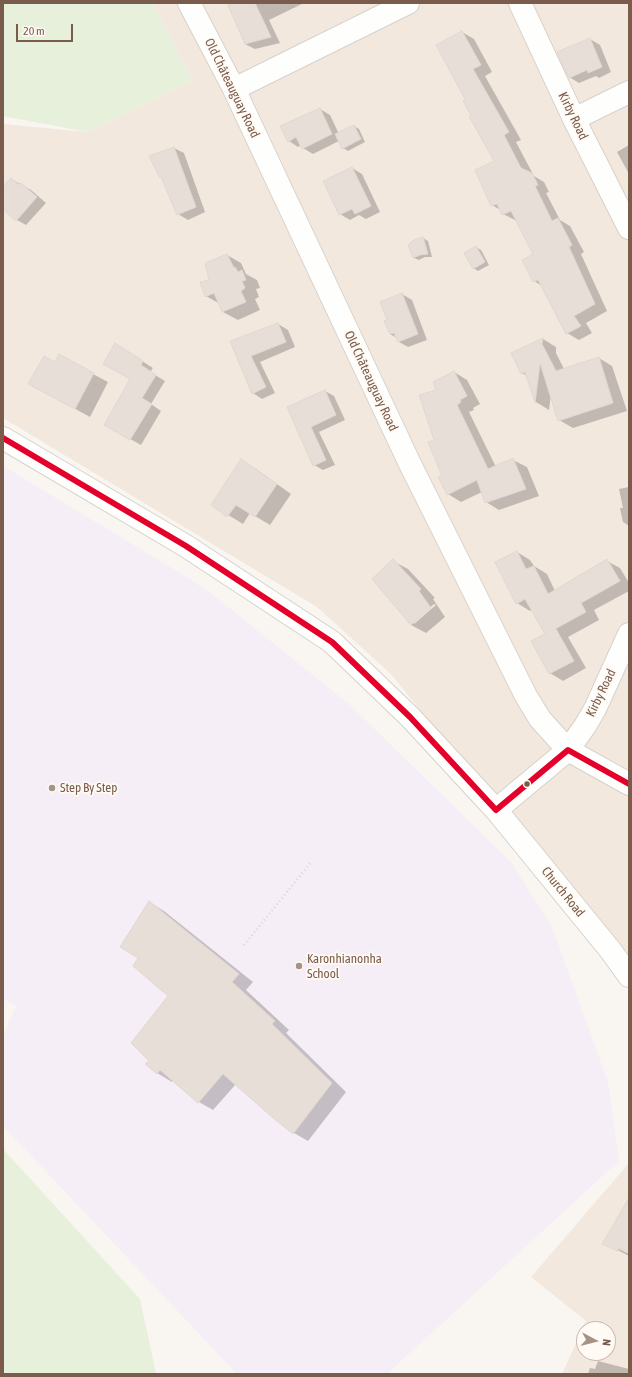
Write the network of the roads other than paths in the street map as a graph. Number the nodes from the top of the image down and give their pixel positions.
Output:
1 (189, 3) edge
2 (408, 3) edge
3 (520, 3) edge
4 (234, 89) junction
5 (629, 92) edge
6 (574, 119) junction
7 (629, 228) edge
8 (3, 438) edge
9 (629, 634) edge
10 (568, 750) junction
11 (629, 784) edge
12 (496, 810) junction
13 (629, 976) edge

1 - 4 street, Old Châteauguay Road
2 - 4 street
3 - 6 street, Kirby Road
4 - 10 street, Old Châteauguay Road
5 - 6 street
6 - 7 street, Kirby Road
8 - 12 street, Church Road
9 - 10 street, Kirby Road
10 - 11 street, Old Châteauguay Road
10 - 12 street, Kirby Road
12 - 13 street, Church Road

